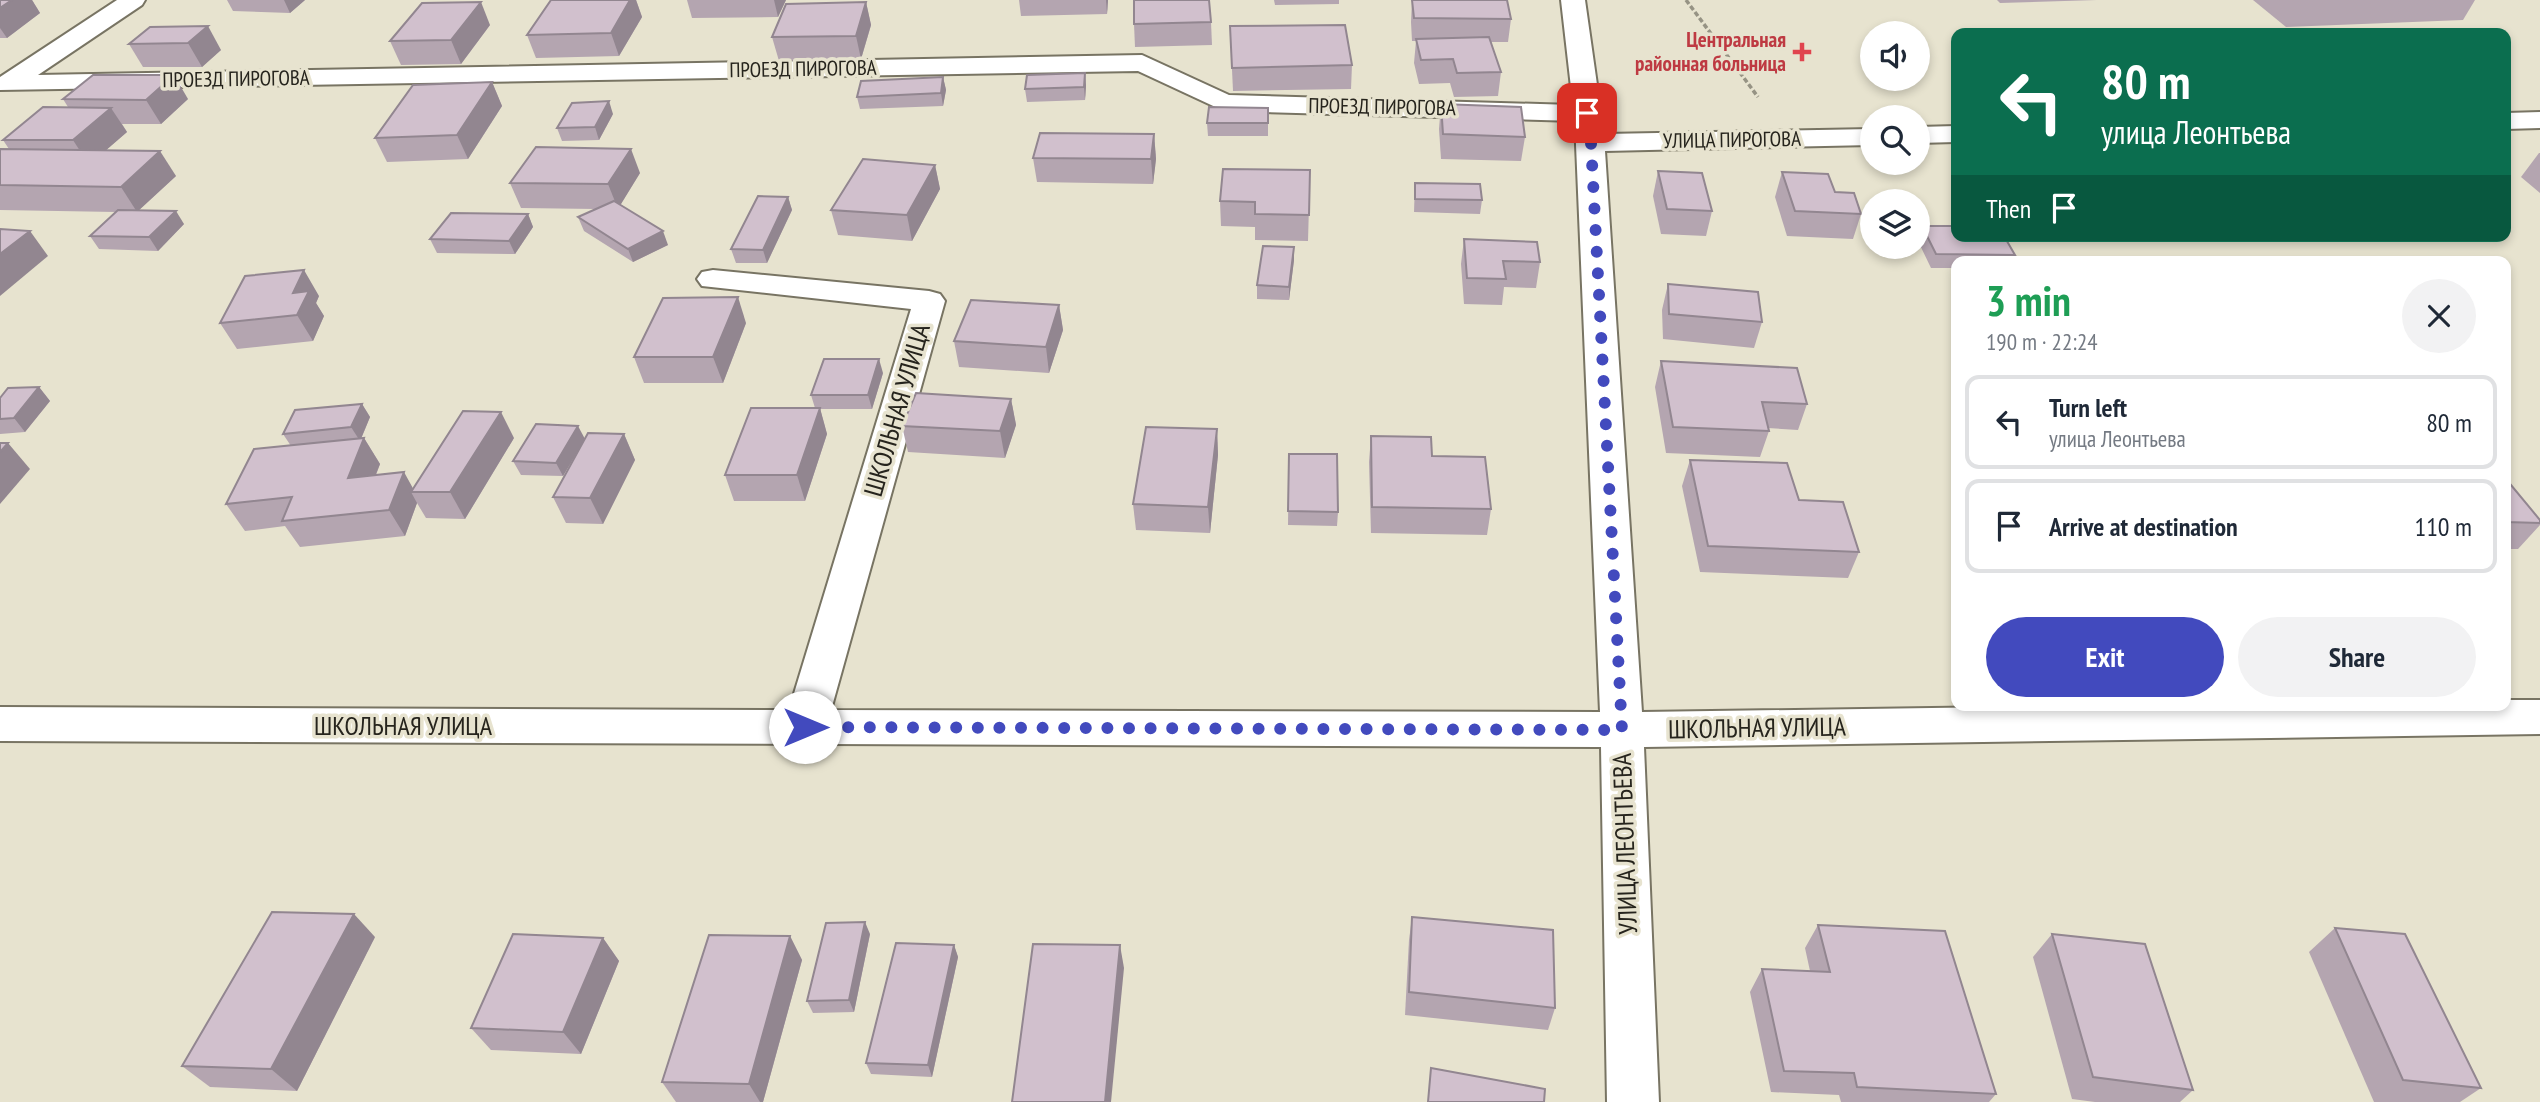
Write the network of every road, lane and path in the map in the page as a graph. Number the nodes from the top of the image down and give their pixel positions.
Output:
1 (133, 0) edge
2 (1573, 0) edge
3 (1686, 0) edge
4 (5, 86) edge
5 (1761, 100) dead end
6 (2540, 120) edge
7 (2511, 121) edge
8 (1589, 128) junction
9 (1951, 134) edge
10 (1930, 135) edge
11 (1860, 136) edge
12 (713, 279) dead end
13 (2540, 717) edge
14 (0, 724) edge
15 (805, 727) junction
16 (1622, 730) junction
17 (1633, 1102) edge

1 - 4 street
2 - 8 street, УЛИЦА ЛЕОНТЬЕВА
3 - 5 path
4 - 8 street, ПРОЕЗД ПИРОГОВА
6 - 7 street
8 - 11 street, УЛИЦА ПИРОГОВА
8 - 16 street, УЛИЦА ЛЕОНТЬЕВА
9 - 10 street
12 - 15 street, ШКОЛЬНАЯ УЛИЦА
13 - 16 street, ШКОЛЬНАЯ УЛИЦА
14 - 15 street, ШКОЛЬНАЯ УЛИЦА
15 - 16 street, ШКОЛЬНАЯ УЛИЦА
16 - 17 street, УЛИЦА ЛЕОНТЬЕВА

